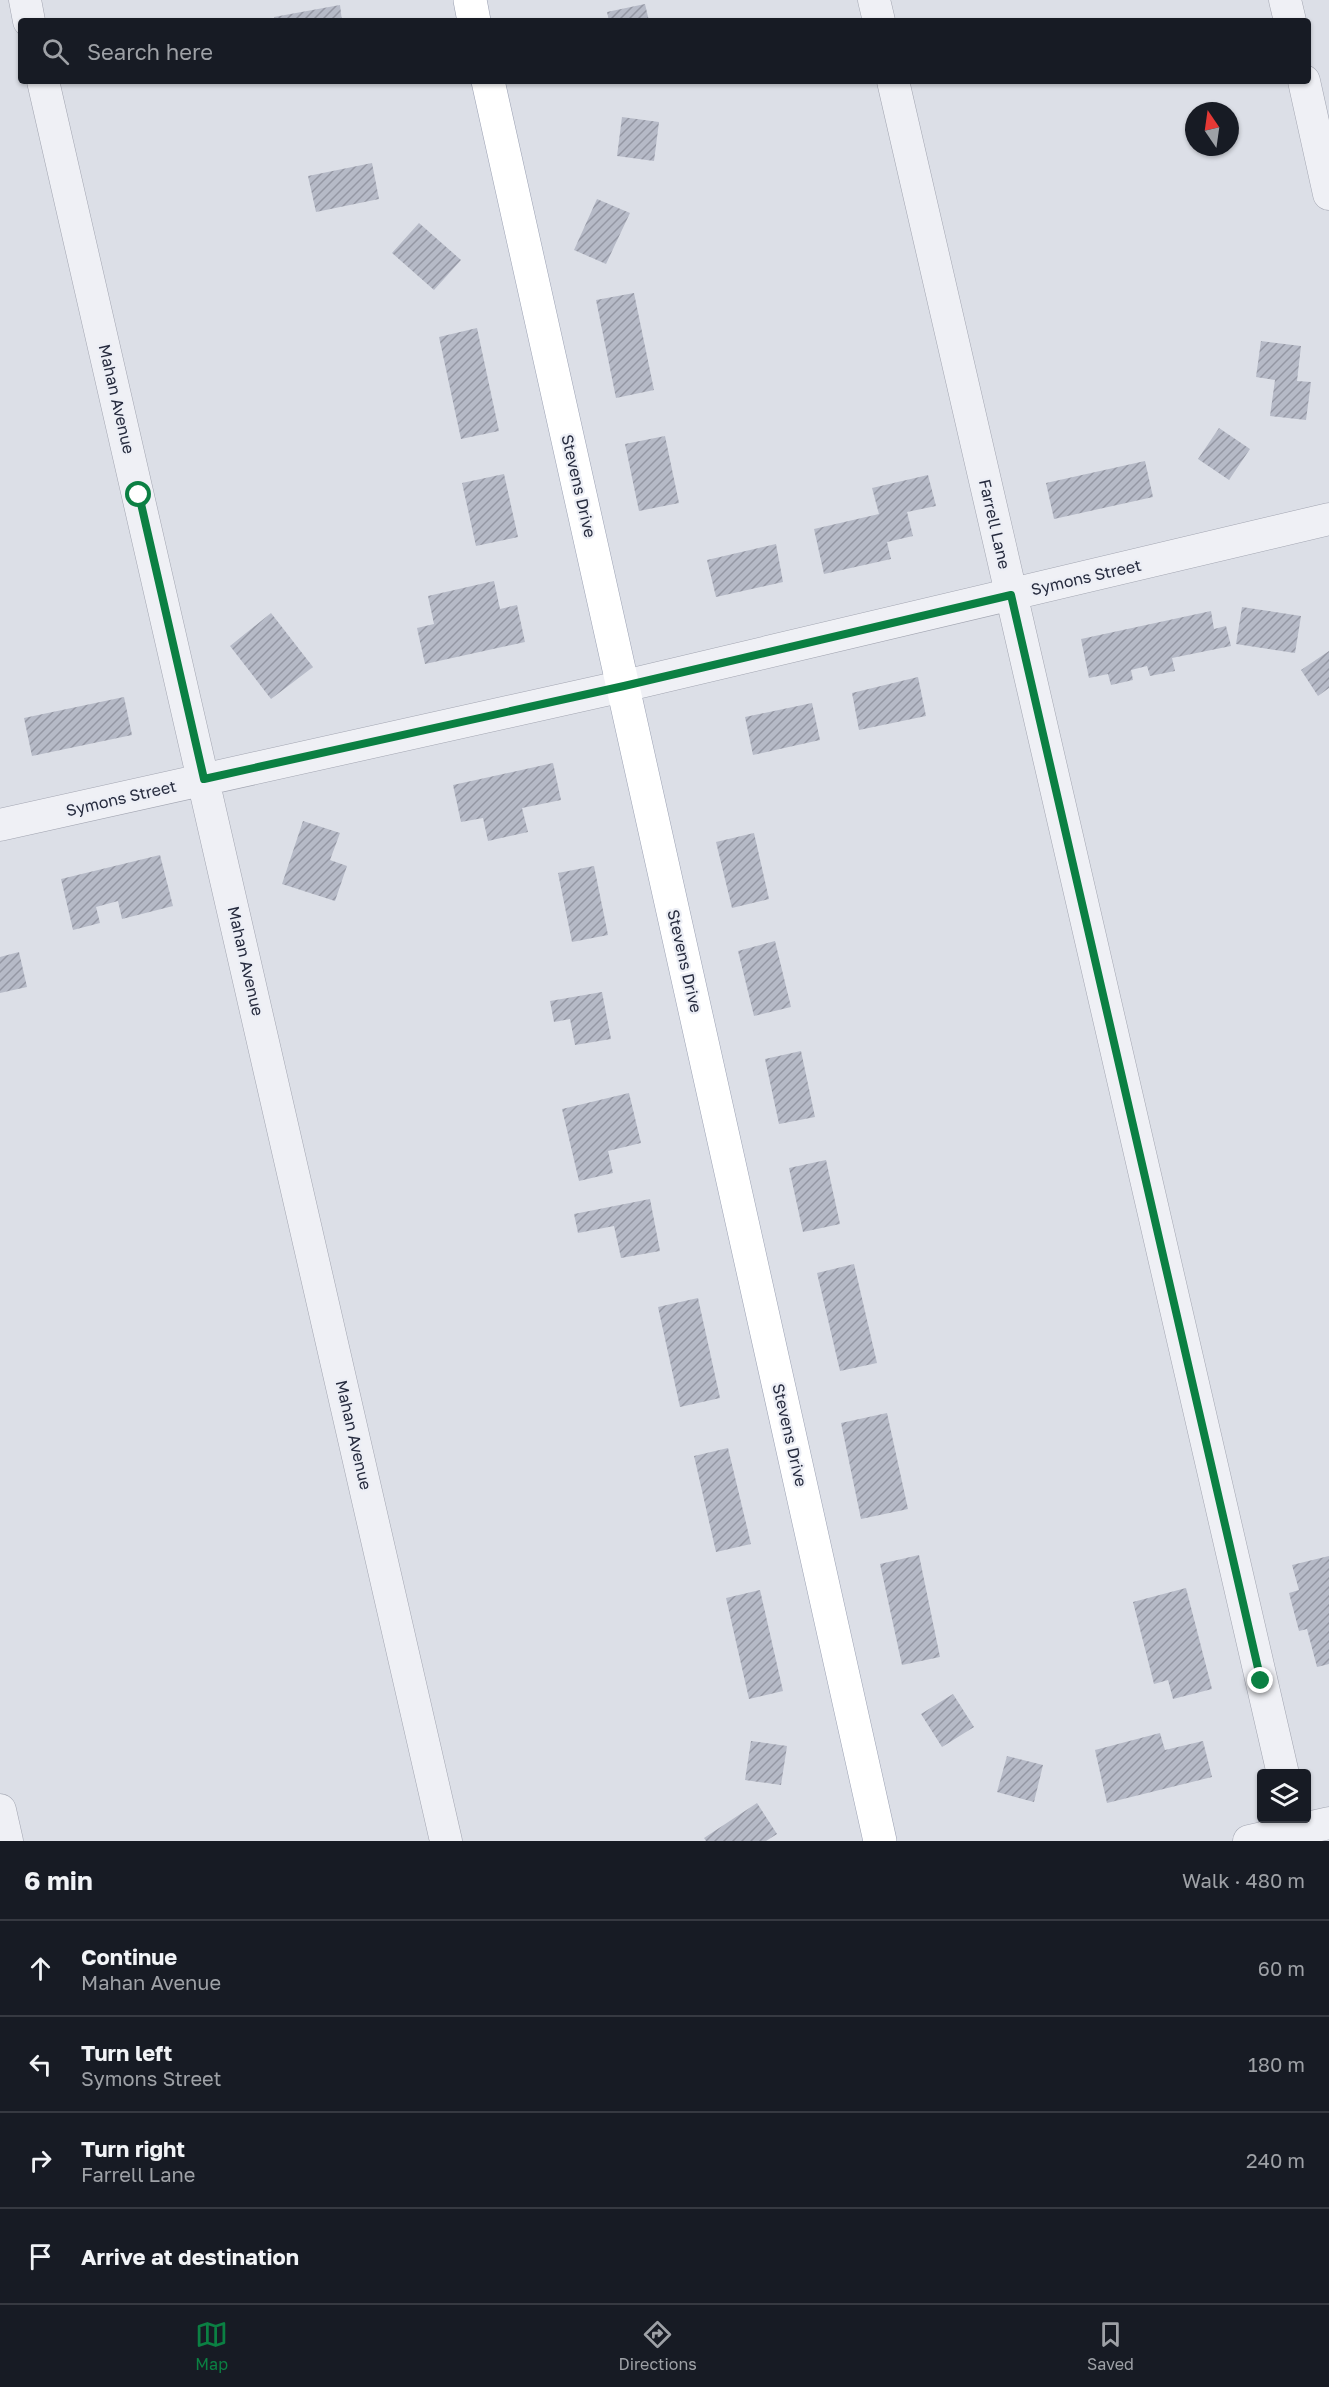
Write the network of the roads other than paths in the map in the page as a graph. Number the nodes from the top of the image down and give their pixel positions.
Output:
1 (25, 0) edge
2 (470, 0) edge
3 (874, 0) edge
4 (1285, 0) edge
5 (28, 18) edge
6 (473, 18) edge
7 (878, 18) edge
8 (1289, 18) edge
9 (44, 84) edge
10 (489, 84) edge
11 (894, 84) edge
12 (1305, 84) edge
13 (1321, 117) edge
14 (1329, 194) edge
15 (1329, 519) edge
16 (1011, 595) junction
17 (624, 686) junction
18 (204, 779) junction
19 (0, 825) edge
20 (1281, 1769) edge
21 (0, 1810) edge
22 (1329, 1823) edge
23 (1294, 1824) edge
24 (7, 1841) edge
25 (446, 1841) edge
26 (880, 1841) edge
27 (1249, 1841) edge

1 - 5 street
2 - 6 main road
3 - 7 street
4 - 8 street
9 - 18 street, Mahan Avenue
10 - 17 main road, Stevens Drive
11 - 16 street, Farrell Lane
12 - 13 street
13 - 14 street
15 - 16 street, Symons Street
16 - 17 street, Symons Street
16 - 20 street, Farrell Lane
17 - 18 street, Symons Street
17 - 26 main road, Stevens Drive
18 - 19 street, Symons Street
18 - 25 street, Mahan Avenue
21 - 24 street
22 - 23 street
23 - 27 street

